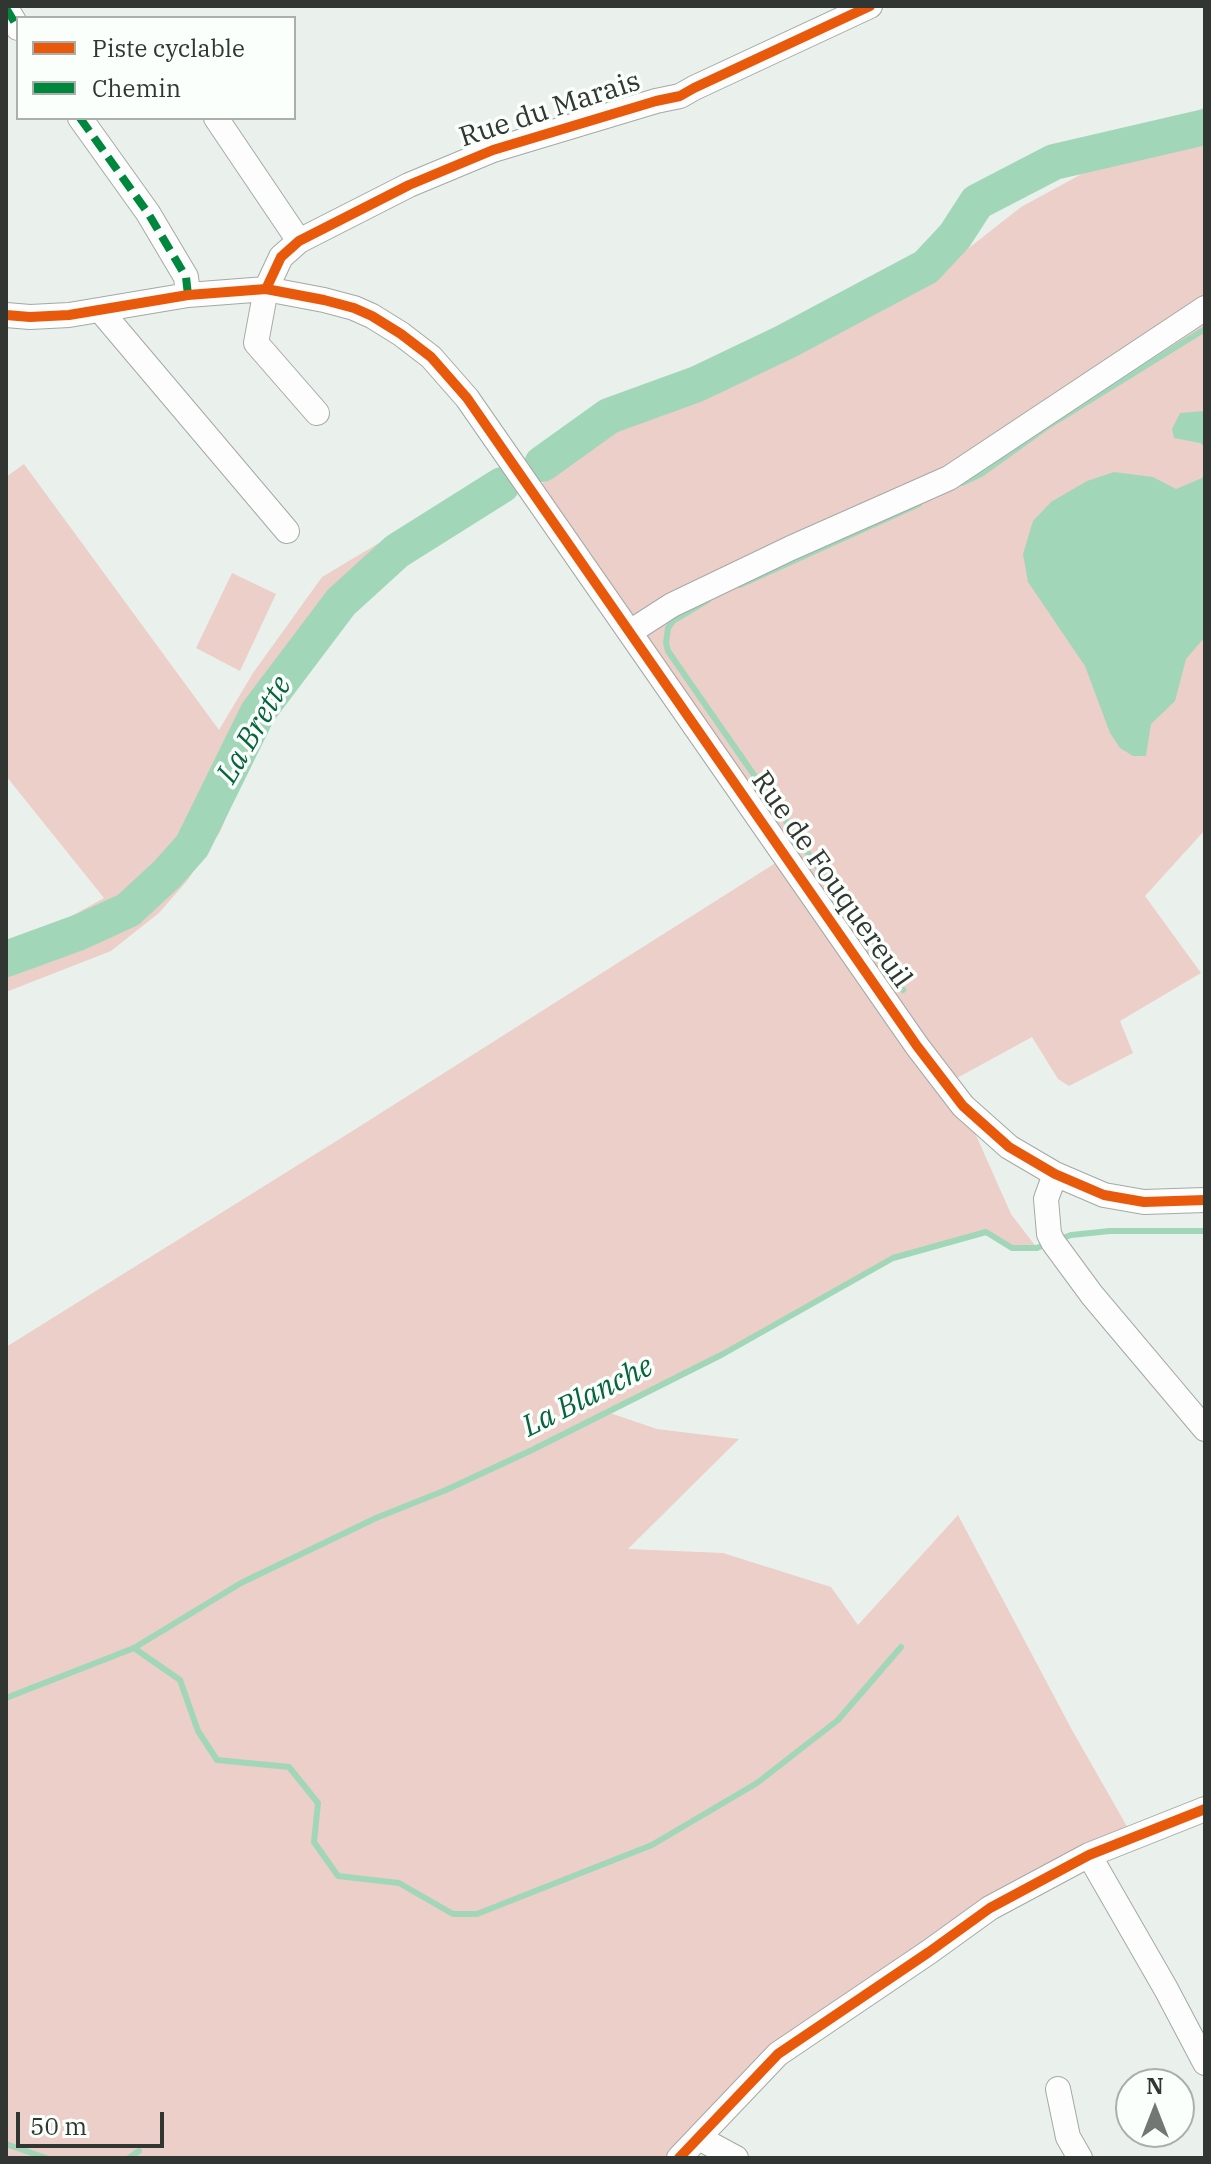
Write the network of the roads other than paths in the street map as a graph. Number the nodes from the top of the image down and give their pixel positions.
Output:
1 (870, 6) edge
2 (81, 120) edge
3 (217, 120) edge
4 (299, 241) junction
5 (266, 289) junction
6 (188, 295) junction
7 (1205, 308) edge
8 (100, 310) junction
9 (6, 315) edge
10 (317, 413) dead end
11 (287, 531) dead end
12 (630, 632) junction
13 (1055, 1174) junction
14 (1205, 1200) edge
15 (1200, 1414) edge
16 (1205, 1809) edge
17 (1089, 1855) junction
18 (1205, 2063) edge
19 (1058, 2089) dead end
20 (699, 2138) junction
21 (679, 2158) edge
22 (736, 2158) edge
23 (1080, 2158) edge

1 - 4 street, Rue du Marais
2 - 6 street
3 - 4 street
4 - 5 street, Rue du Marais
5 - 6 street, Rue de Fouquereuil
5 - 10 street, Rue du Marais
5 - 12 street, Rue de Fouquereuil
6 - 8 street, Rue de Fouquereuil
7 - 12 street
8 - 9 street, Rue de Fouquereuil
8 - 11 street
12 - 13 street, Rue de Fouquereuil
13 - 14 street, Rue de Fouquereuil
13 - 15 street
16 - 17 street
17 - 18 street
17 - 20 street
19 - 23 street
20 - 21 street
20 - 22 street

